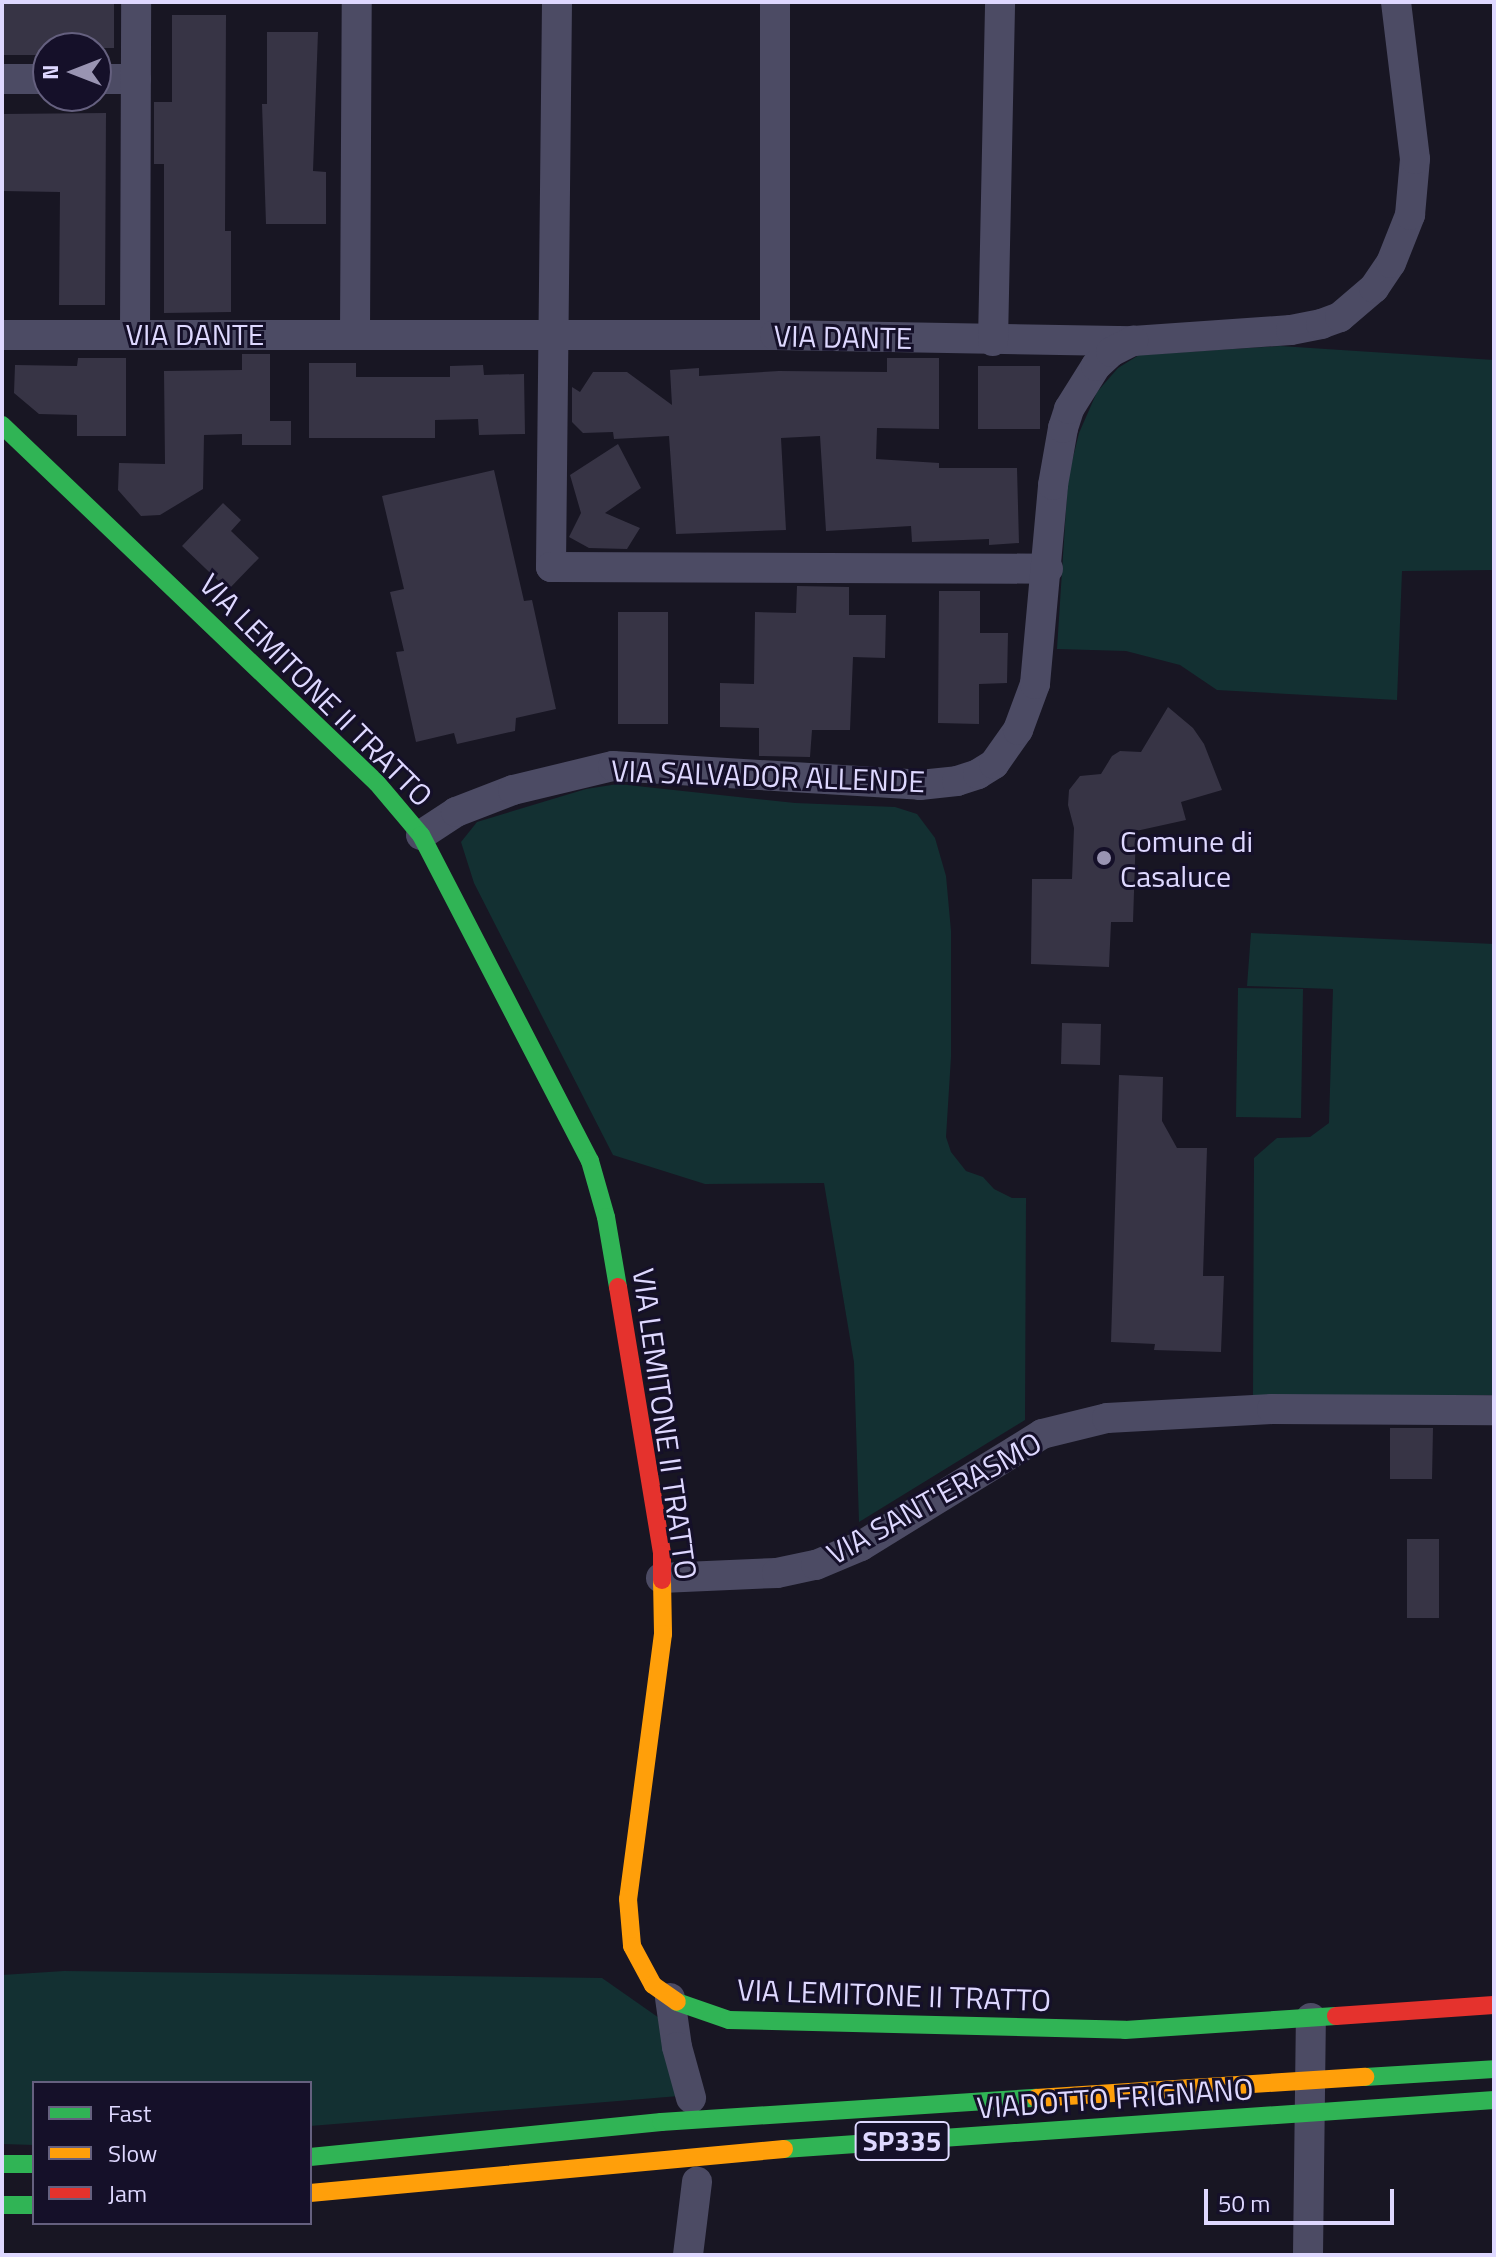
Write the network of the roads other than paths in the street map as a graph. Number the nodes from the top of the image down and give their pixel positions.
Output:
1 (136, 2) edge
2 (357, 2) edge
3 (557, 2) edge
4 (775, 2) edge
5 (1000, 2) edge
6 (1396, 2) edge
7 (2, 79) edge
8 (32, 79) edge
9 (112, 79) edge
10 (136, 79) junction
11 (355, 332) junction
12 (135, 334) junction
13 (554, 334) junction
14 (2, 335) edge
15 (775, 335) junction
16 (993, 341) junction
17 (1133, 341) junction
18 (2, 425) edge
19 (1048, 569) junction
20 (421, 835) junction
21 (1494, 1410) edge
22 (661, 1578) junction
23 (670, 1998) junction
24 (1494, 2005) edge
25 (1311, 2018) junction
26 (1494, 2069) edge
27 (691, 2098) dead end
28 (1494, 2100) edge
29 (312, 2157) edge
30 (2, 2164) edge
31 (32, 2164) edge
32 (697, 2182) dead end
33 (312, 2193) edge
34 (2, 2205) edge
35 (32, 2205) edge
36 (688, 2255) edge
37 (1308, 2255) edge

1 - 10 street
2 - 11 street
3 - 13 street
4 - 15 street
5 - 16 street
6 - 17 street, VIA DANTE
7 - 8 street
9 - 10 street
10 - 12 street
11 - 12 street, VIA DANTE
11 - 13 street, VIA DANTE
12 - 14 street, VIA DANTE
13 - 15 street, VIA DANTE
13 - 19 street
15 - 16 street, VIA DANTE
16 - 17 street, VIA DANTE
17 - 19 street, VIA SALVADOR ALLENDE
18 - 20 main road, VIA LEMITONE II TRATTO
19 - 20 street, VIA SALVADOR ALLENDE
20 - 22 main road, VIA LEMITONE II TRATTO
21 - 22 street, VIA SANT'ERASMO
22 - 23 main road, VIA LEMITONE II TRATTO
23 - 25 main road, VIA LEMITONE II TRATTO
23 - 27 street
24 - 25 main road, VIA LEMITONE II TRATTO
25 - 37 street
26 - 29 main road, VIADOTTO FRIGNANO / SP335, bridge
28 - 33 main road, VIADOTTO FRIGNANO / SP335, bridge
30 - 31 main road
32 - 36 street
34 - 35 main road

